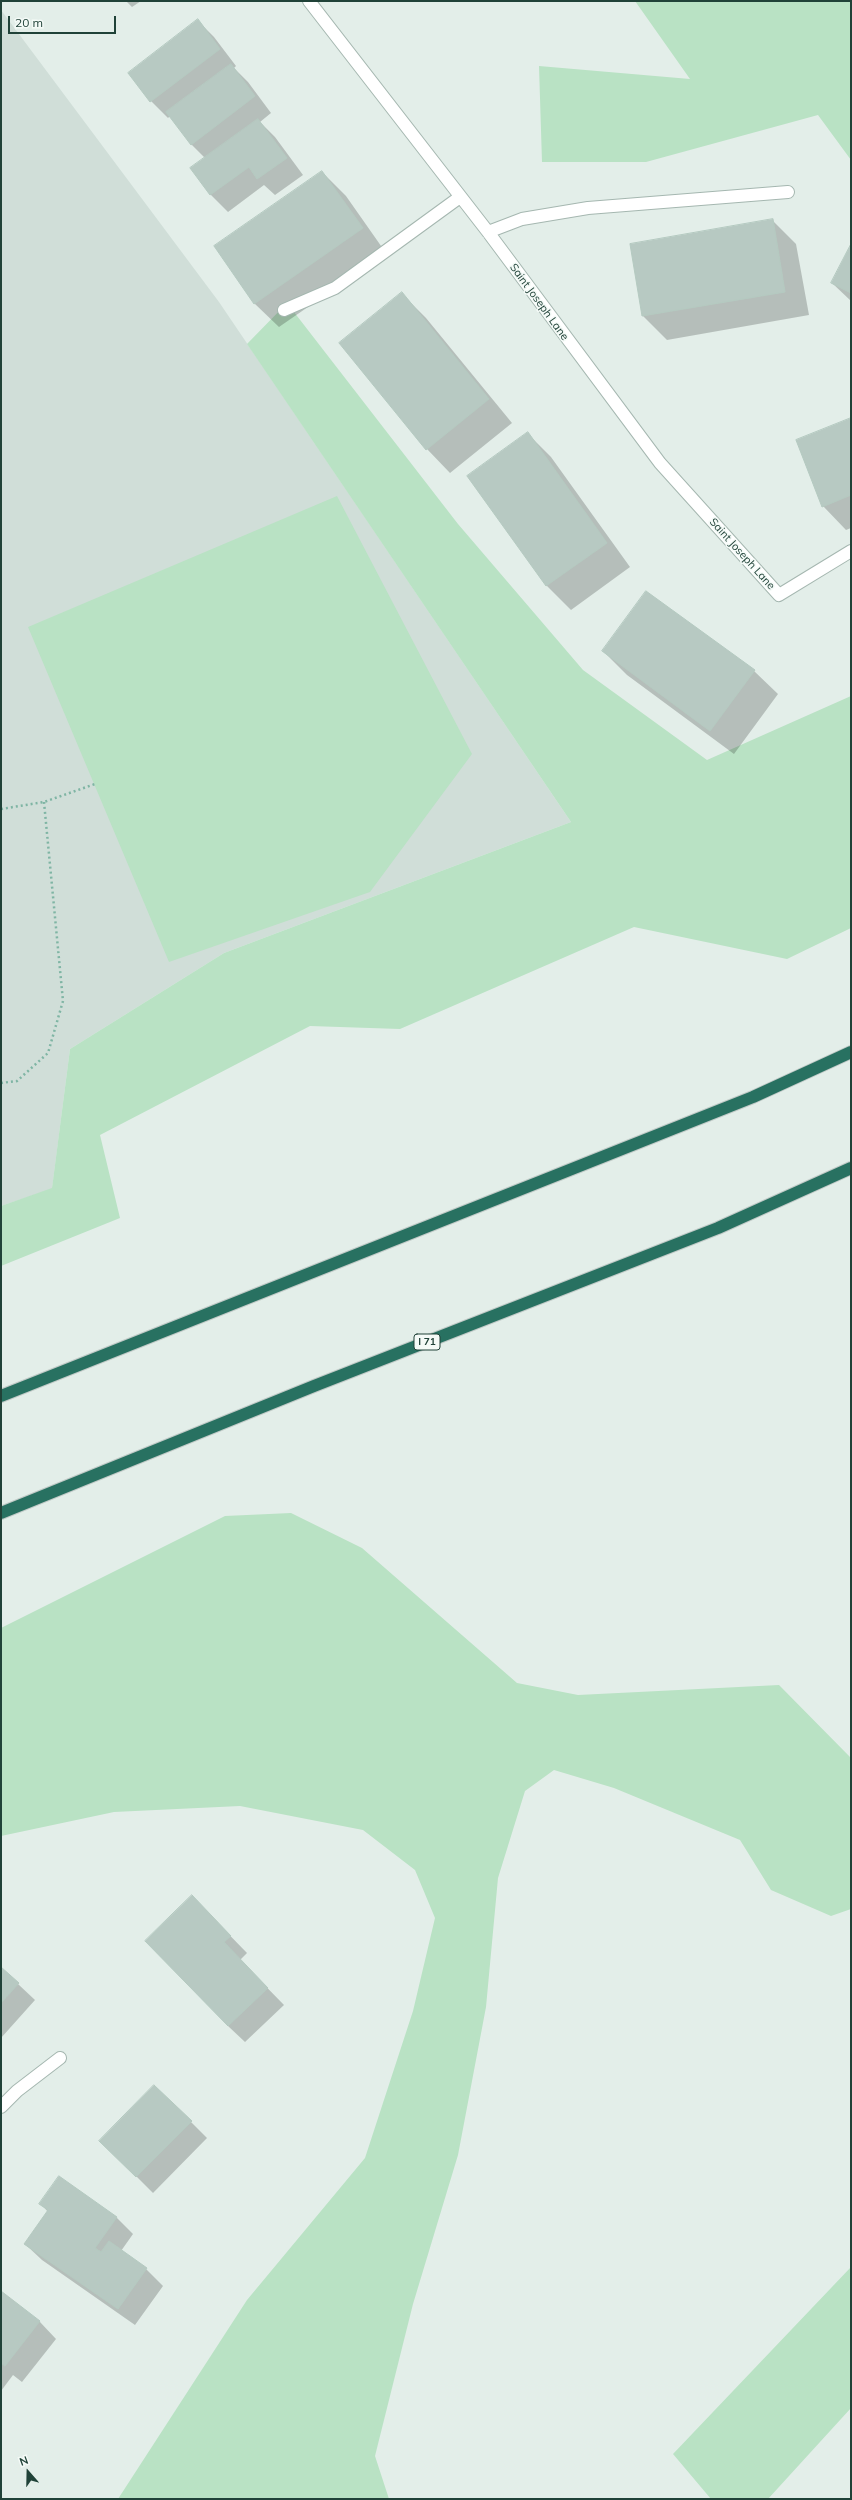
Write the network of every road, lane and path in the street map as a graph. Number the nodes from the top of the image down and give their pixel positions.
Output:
1 (310, 1) edge
2 (788, 192) dead end
3 (460, 197) junction
4 (488, 232) junction
5 (284, 310) dead end
6 (851, 551) edge
7 (95, 784) dead end
8 (44, 802) junction
9 (1, 809) edge
10 (851, 1052) edge
11 (1, 1083) edge
12 (851, 1168) edge
13 (1, 1396) edge
14 (1, 1513) edge
15 (60, 2058) dead end
16 (1, 2107) edge

1 - 3 street, Saint Joseph Lane
2 - 4 street
3 - 4 street, Saint Joseph Lane
3 - 5 street
4 - 6 street, Saint Joseph Lane
7 - 8 path
8 - 9 path
8 - 11 path
10 - 13 highway
12 - 14 highway, I 71
15 - 16 street

